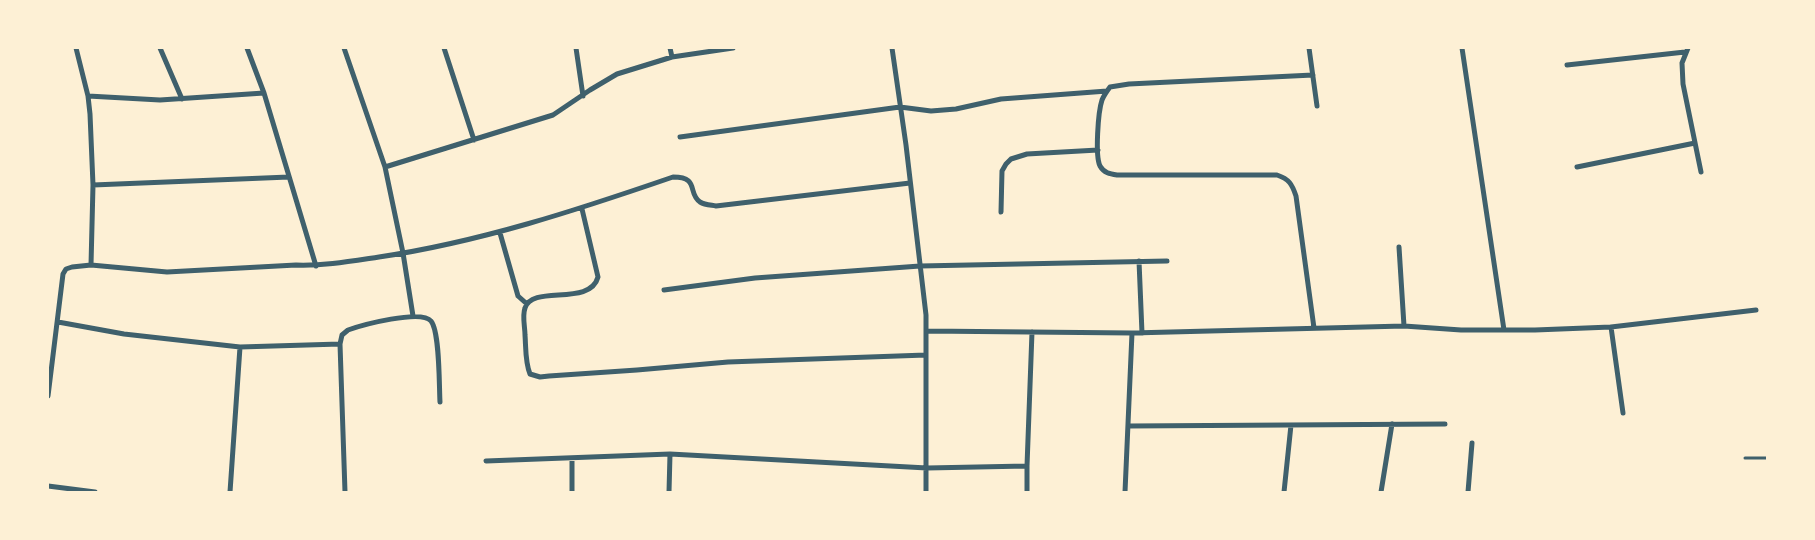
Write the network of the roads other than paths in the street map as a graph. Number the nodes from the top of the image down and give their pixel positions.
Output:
1 (76, 48) edge
2 (160, 48) edge
3 (246, 48) edge
4 (344, 48) edge
5 (444, 48) edge
6 (576, 48) edge
7 (670, 48) edge
8 (733, 48) edge
9 (892, 48) edge
10 (1309, 48) edge
11 (1462, 48) edge
12 (1686, 50) edge
13 (672, 58) junction
14 (1567, 65) dead end
15 (1313, 75) junction
16 (1107, 91) junction
17 (264, 93) junction
18 (88, 96) junction
19 (582, 96) junction
20 (182, 99) junction
21 (1317, 106) dead end
22 (900, 107) junction
23 (680, 137) dead end
24 (474, 140) junction
25 (1696, 143) junction
26 (1098, 150) junction
27 (1577, 167) dead end
28 (385, 168) junction
29 (1701, 172) dead end
30 (289, 177) junction
31 (910, 183) junction
32 (93, 185) junction
33 (582, 209) junction
34 (1001, 212) dead end
35 (500, 233) junction
36 (1399, 247) dead end
37 (403, 253) junction
38 (1139, 261) junction
39 (1167, 261) dead end
40 (90, 265) junction
41 (316, 266) junction
42 (920, 266) junction
43 (664, 290) dead end
44 (527, 304) junction
45 (1756, 310) dead end
46 (413, 316) junction
47 (58, 322) junction
48 (1404, 326) junction
49 (1611, 327) junction
50 (1314, 328) junction
51 (1504, 330) junction
52 (926, 331) junction
53 (1032, 332) junction
54 (1142, 333) junction
55 (1132, 334) junction
56 (340, 344) junction
57 (240, 347) junction
58 (926, 355) junction
59 (48, 396) edge
60 (440, 402) dead end
61 (1623, 413) dead end
62 (1392, 424) junction
63 (1444, 424) dead end
64 (1291, 425) junction
65 (1128, 426) junction
66 (1472, 443) dead end
67 (670, 454) junction
68 (572, 458) junction
69 (1745, 458) dead end
70 (1768, 458) edge
71 (486, 461) dead end
72 (1027, 466) junction
73 (927, 468) junction
74 (48, 486) edge
75 (92, 492) edge
76 (230, 492) edge
77 (345, 492) edge
78 (572, 492) edge
79 (669, 492) edge
80 (926, 492) edge
81 (1027, 492) edge
82 (1125, 492) edge
83 (1284, 492) edge
84 (1381, 492) edge
85 (1468, 492) edge

1 - 18 street
2 - 20 street
3 - 17 street
4 - 28 street
5 - 24 street
6 - 19 street
7 - 13 street
8 - 13 street
9 - 22 street
10 - 15 street
11 - 51 street
12 - 14 street
12 - 25 street
13 - 19 street
15 - 16 street
15 - 21 street
16 - 22 street
16 - 26 street
17 - 20 street
17 - 30 street
18 - 20 street
18 - 32 street
19 - 24 street
22 - 23 street
22 - 31 street
24 - 28 street
25 - 27 street
25 - 29 street
26 - 34 street
26 - 50 street
28 - 37 street
30 - 32 street
30 - 41 street
31 - 33 street
31 - 42 street
32 - 40 street
33 - 35 street
33 - 44 street
35 - 37 street
35 - 44 street
36 - 48 street
37 - 41 street
37 - 46 street
38 - 39 street
38 - 42 street
38 - 54 street
40 - 41 street
40 - 47 street
42 - 43 street
42 - 52 street
44 - 58 street
45 - 49 street
46 - 56 street
46 - 60 street
47 - 57 street
47 - 59 street
48 - 50 street
48 - 51 street
49 - 51 street
49 - 61 street
50 - 54 street
52 - 53 street
52 - 58 street
53 - 55 street
53 - 72 street
54 - 55 street
55 - 65 street
56 - 57 street
56 - 77 street
57 - 76 street
58 - 73 street
62 - 63 street
62 - 64 street
62 - 84 street
64 - 65 street
64 - 83 street
65 - 82 street
66 - 85 street
67 - 68 street
67 - 73 street
67 - 79 street
68 - 71 street
68 - 78 street
69 - 70 lane
72 - 73 street
72 - 81 street
73 - 80 street
74 - 75 street

